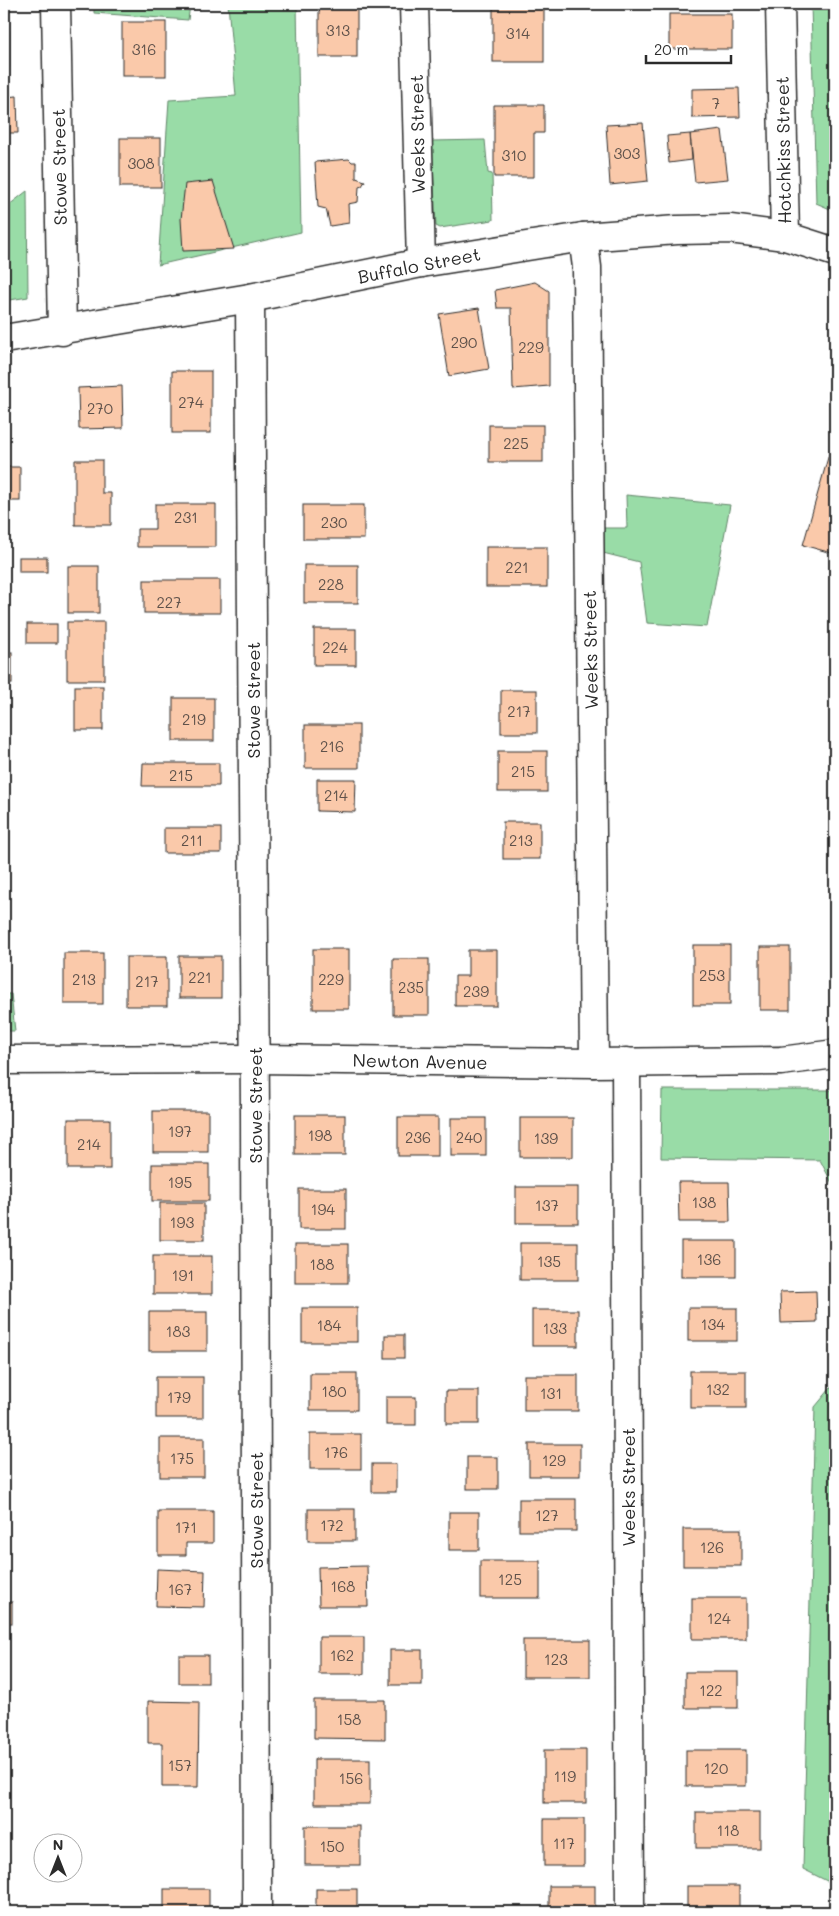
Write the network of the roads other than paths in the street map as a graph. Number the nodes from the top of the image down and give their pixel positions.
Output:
1 (56, 4) edge
2 (414, 4) edge
3 (780, 4) edge
4 (785, 236) junction
5 (583, 237) junction
6 (835, 252) edge
7 (421, 263) junction
8 (250, 298) junction
9 (62, 331) junction
10 (4, 340) edge
11 (835, 1054) edge
12 (255, 1059) junction
13 (4, 1060) edge
14 (626, 1062) junction
15 (594, 1063) junction
16 (257, 1912) edge
17 (630, 1912) edge

1 - 9 street, Stowe Street
2 - 7 street, Weeks Street
3 - 4 street, Hotchkiss Street
4 - 5 street, Buffalo Street
4 - 6 street, Buffalo Street
5 - 7 street, Buffalo Street
5 - 15 street, Weeks Street
7 - 8 street, Buffalo Street
8 - 9 street, Buffalo Street
8 - 12 street, Stowe Street
9 - 10 street, Buffalo Street
11 - 14 street, Newton Avenue
12 - 13 street, Newton Avenue
12 - 15 street, Newton Avenue
12 - 16 street, Stowe Street
14 - 15 street, Newton Avenue
14 - 17 street, Weeks Street

